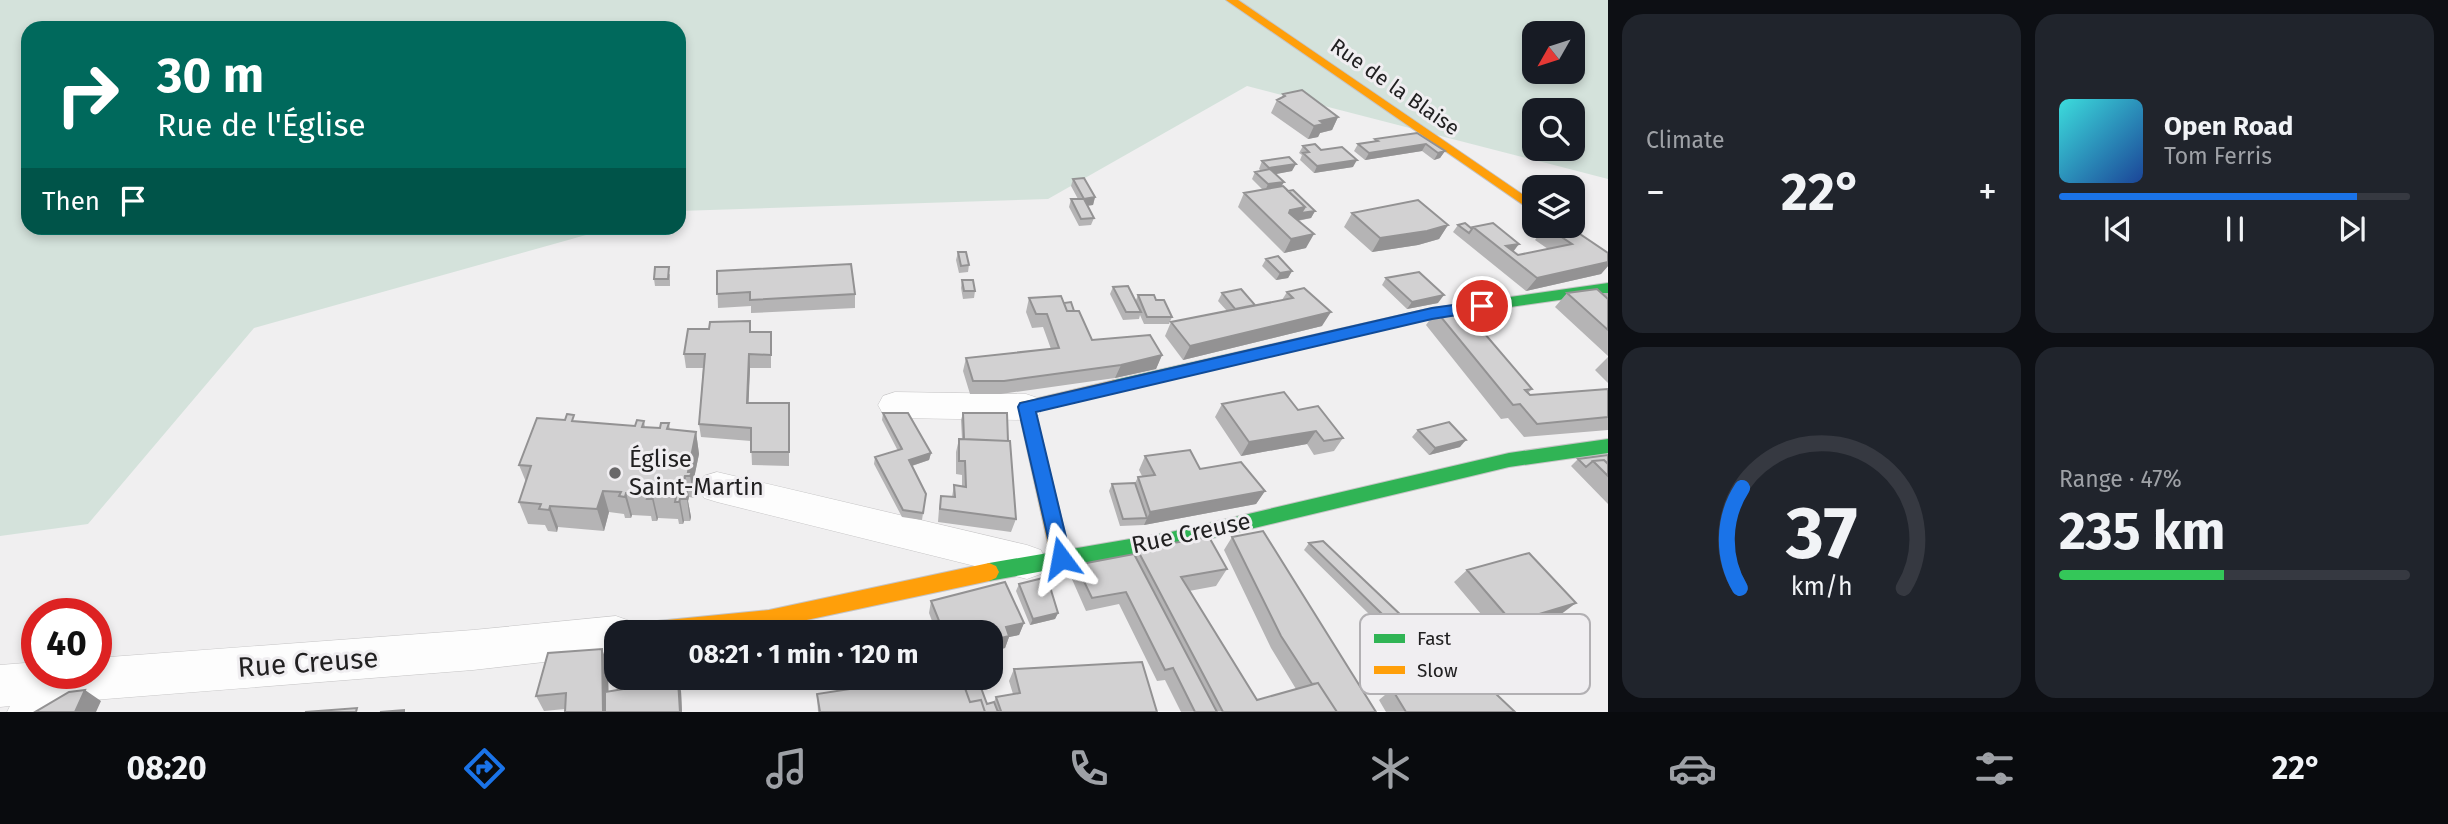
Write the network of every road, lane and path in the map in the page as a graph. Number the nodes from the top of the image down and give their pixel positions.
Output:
1 (1231, 0) edge
2 (1522, 200) edge
3 (1608, 288) edge
4 (895, 405) dead end
5 (1026, 407) junction
6 (1608, 446) edge
7 (717, 486) dead end
8 (1046, 561) junction
9 (760, 620) edge
10 (604, 636) edge
11 (0, 685) edge
12 (35, 697) edge

1 - 2 street, Rue de la Blaise
3 - 5 street
4 - 5 street
5 - 8 street
6 - 8 street, Rue Creuse
7 - 8 street
8 - 9 street, Rue Creuse
10 - 12 street, Rue Creuse
11 - 12 street, Rue Creuse

